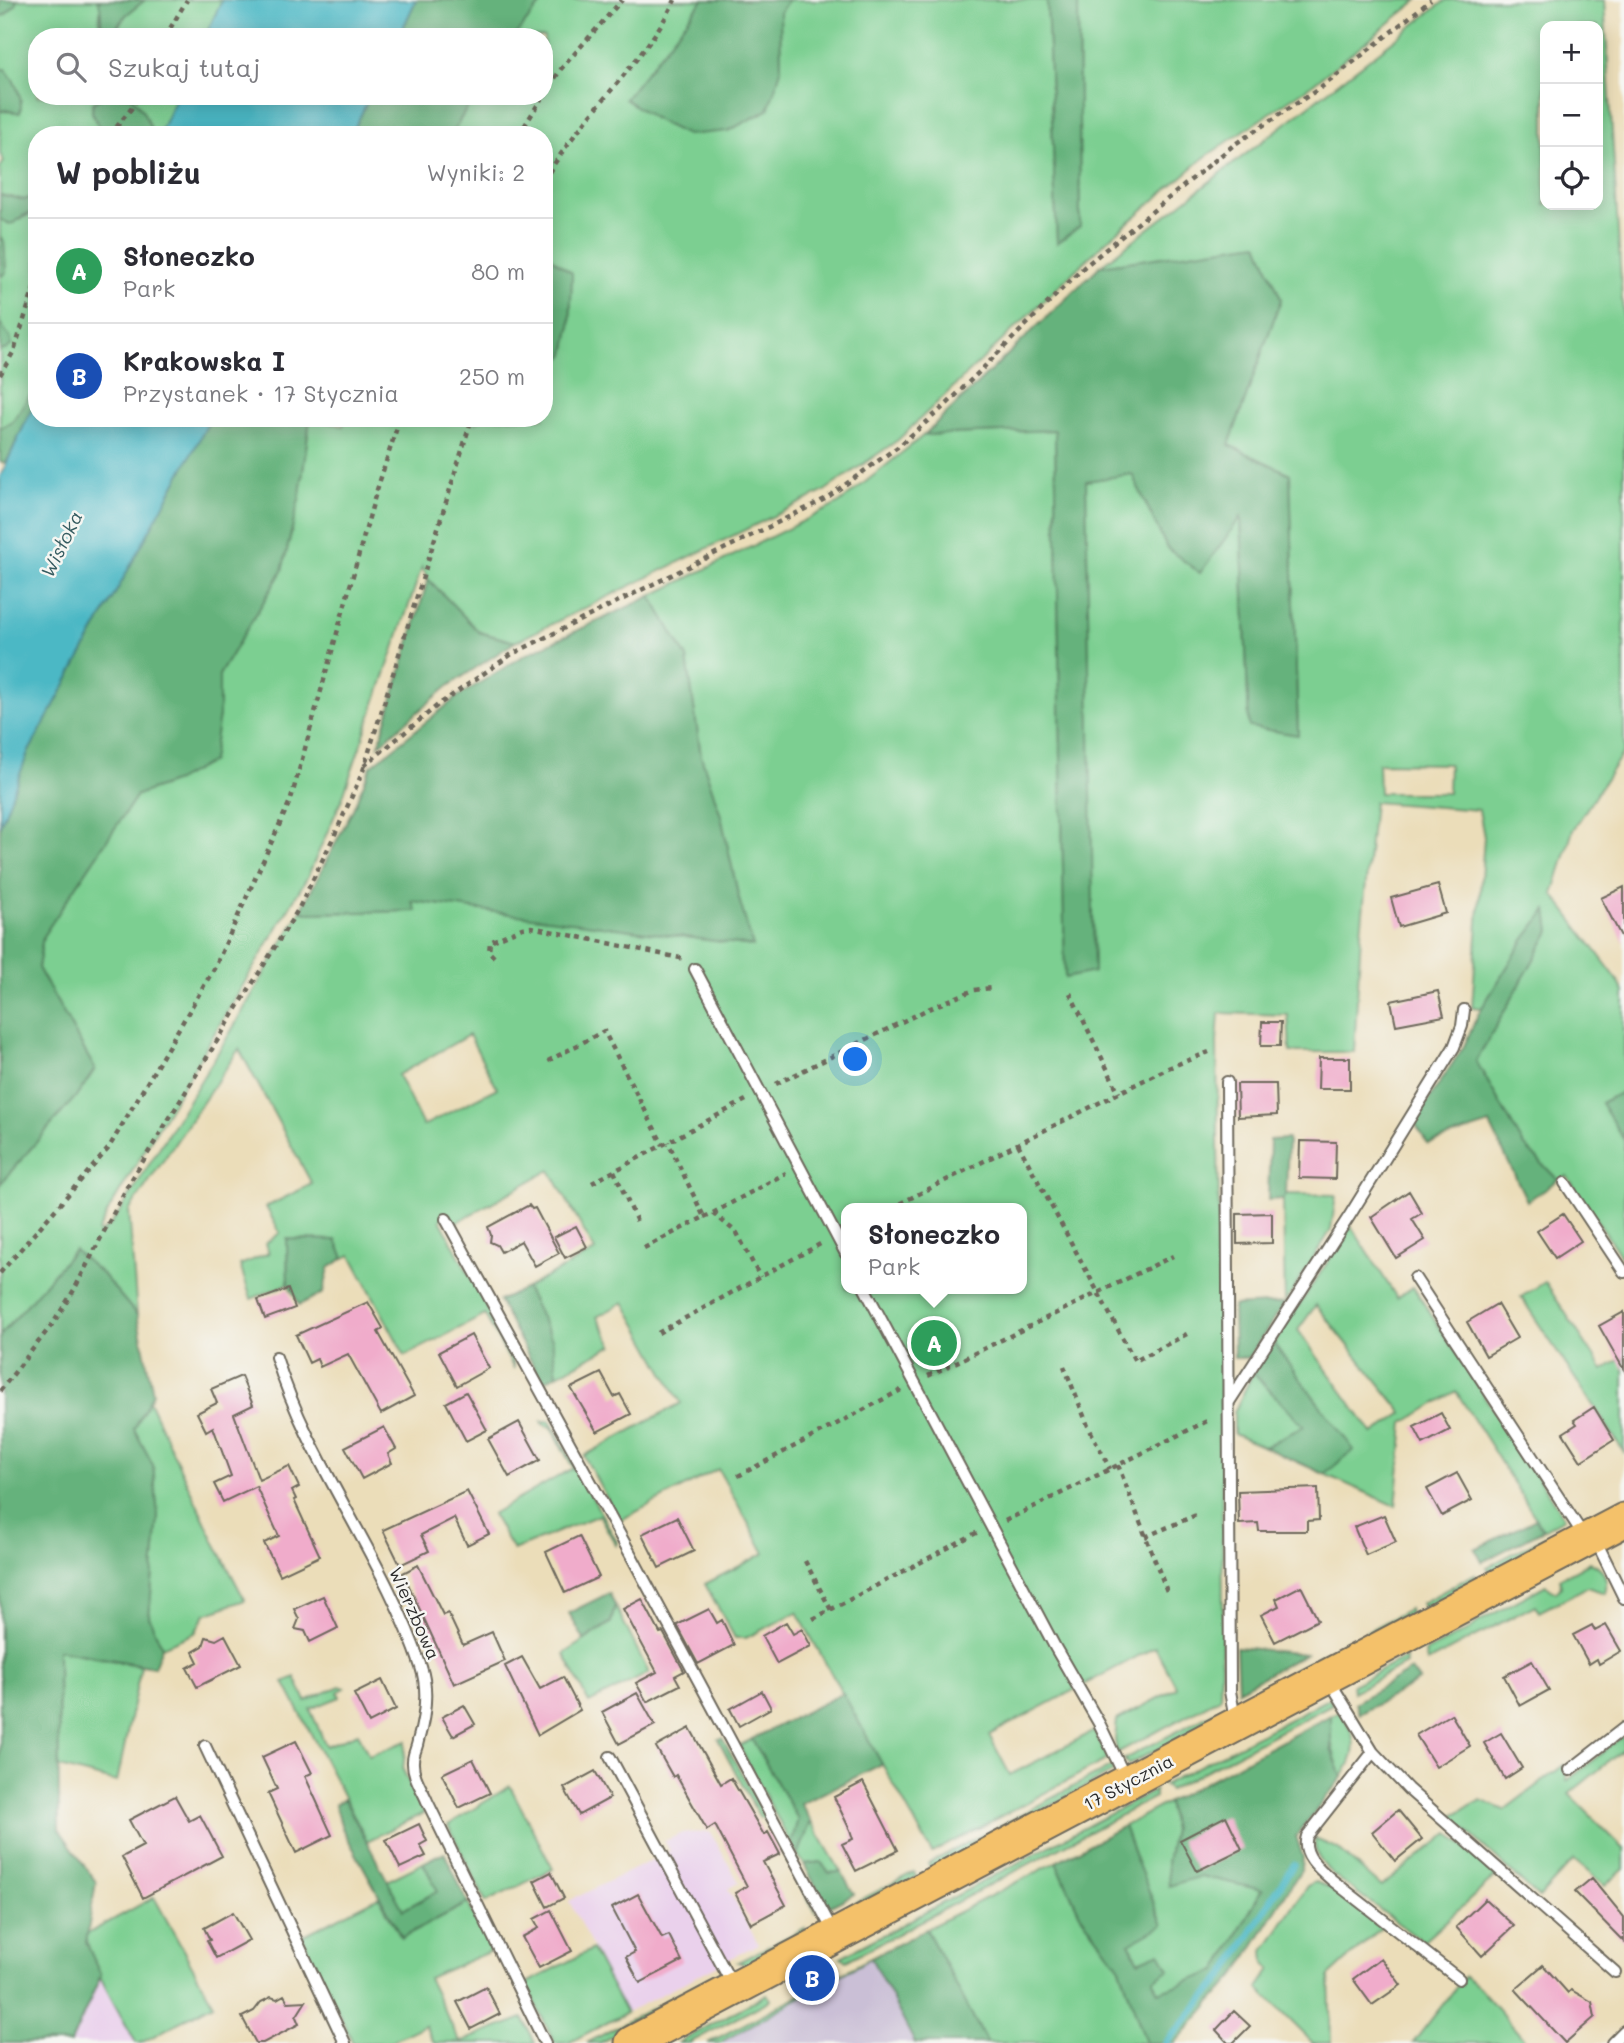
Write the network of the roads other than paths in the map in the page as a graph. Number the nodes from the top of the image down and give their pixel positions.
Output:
1 (695, 969) road end
2 (1464, 1010) dead end
3 (1227, 1082) dead end
4 (1565, 1183) dead end
5 (446, 1219) dead end
6 (841, 1243) edge
7 (1624, 1272) edge
8 (1415, 1278) dead end
9 (868, 1294) edge
10 (276, 1357) dead end
11 (1229, 1402) junction
12 (1624, 1520) edge
13 (1590, 1538) junction
14 (1624, 1598) edge
15 (1328, 1678) junction
16 (1237, 1725) junction
17 (1624, 1728) edge
18 (205, 1746) dead end
19 (1373, 1752) junction
20 (610, 1757) dead end
21 (1570, 1770) dead end
22 (1128, 1783) junction
23 (835, 1935) junction
24 (1615, 1972) dead end
25 (1459, 1979) dead end
26 (734, 1988) junction
27 (1624, 2031) edge
28 (345, 2043) edge
29 (544, 2043) edge
30 (632, 2043) edge
31 (1612, 2043) edge

1 - 6 lane
2 - 11 lane
3 - 11 lane
4 - 7 lane
5 - 23 lane
8 - 13 lane
9 - 22 lane
10 - 29 lane, Wierzbowa
11 - 16 lane
12 - 13 main road, 17 Stycznia
13 - 14 lane
13 - 15 main road, 17 Stycznia
15 - 16 main road, 17 Stycznia
15 - 19 lane
16 - 22 main road, 17 Stycznia
17 - 21 lane
18 - 28 lane
19 - 24 lane
19 - 25 lane
20 - 26 lane
22 - 23 main road, 17 Stycznia
23 - 26 main road, 17 Stycznia
26 - 30 main road, 17 Stycznia
27 - 31 lane

